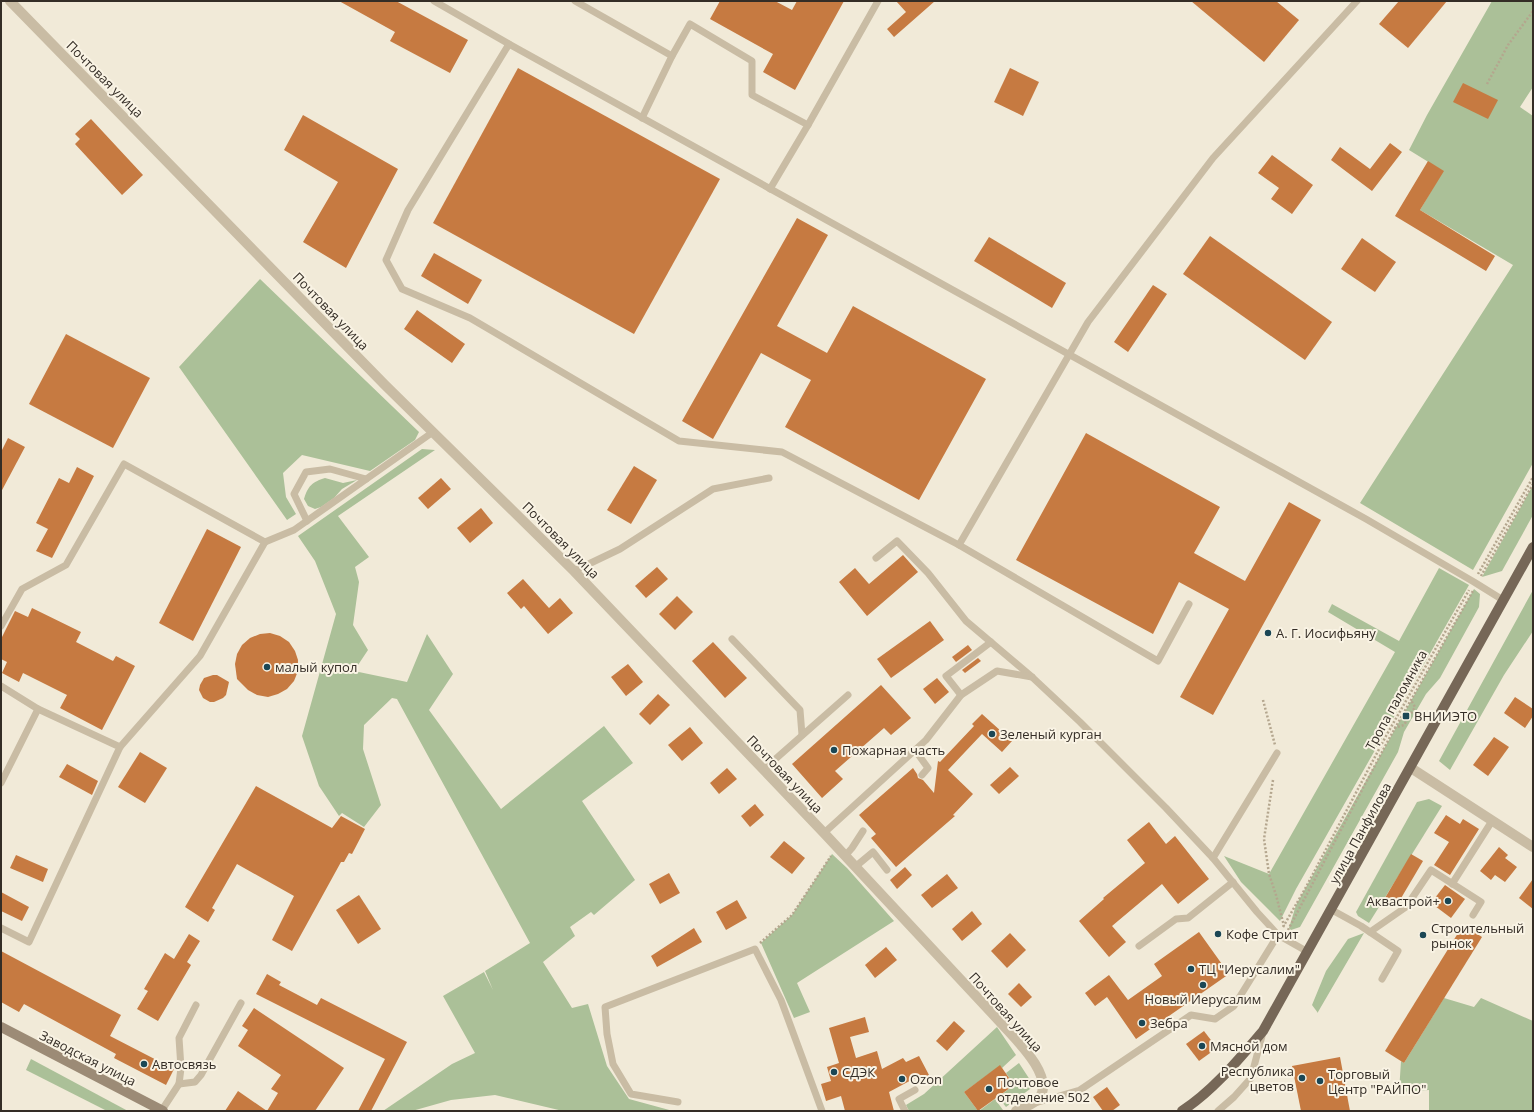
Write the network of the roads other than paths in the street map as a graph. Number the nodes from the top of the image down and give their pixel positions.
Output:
1 (10, 1) edge
2 (434, 1) edge
3 (576, 1) edge
4 (878, 1) edge
5 (1356, 1) edge
6 (509, 44) junction
7 (672, 56) junction
8 (642, 118) junction
9 (808, 125) junction
10 (770, 189) junction
11 (1069, 355) junction
12 (433, 432) junction
13 (769, 478) dead end
14 (366, 479) junction
15 (307, 521) junction
16 (265, 542) junction
17 (959, 545) junction
18 (1533, 547) edge
19 (876, 558) dead end
20 (574, 570) junction
21 (1503, 600) junction
22 (1190, 604) dead end
23 (1, 626) edge
24 (732, 639) dead end
25 (991, 642) junction
26 (1032, 677) junction
27 (1, 686) edge
28 (848, 695) dead end
29 (961, 695) junction
30 (38, 710) junction
31 (802, 735) junction
32 (120, 746) junction
33 (915, 750) junction
34 (1277, 754) road end
35 (1411, 768) junction
36 (763, 770) junction
37 (922, 775) dead end
38 (1, 783) edge
39 (1492, 821) junction
40 (863, 831) dead end
41 (824, 833) junction
42 (1533, 847) edge
43 (845, 856) junction
44 (1213, 858) junction
45 (855, 867) junction
46 (887, 870) dead end
47 (1233, 882) junction
48 (1452, 884) junction
49 (1332, 910) junction
50 (1473, 915) dead end
51 (1, 928) edge
52 (1370, 932) junction
53 (1281, 937) junction
54 (1139, 946) dead end
55 (1308, 952) junction
56 (1382, 979) dead end
57 (241, 1003) dead end
58 (196, 1005) dead end
59 (1, 1027) edge
60 (1263, 1031) junction
61 (179, 1084) junction
62 (916, 1090) dead end
63 (678, 1102) dead end
64 (1030, 1104) junction
65 (163, 1111) edge
66 (822, 1111) edge
67 (905, 1111) edge
68 (1016, 1111) edge
69 (1182, 1111) edge
70 (1218, 1111) edge

1 - 12 street, Почтовая улица
2 - 6 lane
3 - 7 lane
4 - 9 lane
5 - 11 lane
6 - 8 lane
6 - 17 lane
7 - 8 lane
7 - 9 lane
8 - 10 lane
9 - 10 lane
10 - 11 lane
11 - 17 lane
11 - 21 lane
12 - 14 lane
12 - 20 street, Почтовая улица
13 - 20 lane
14 - 15 lane
14 - 15 lane
15 - 16 lane
16 - 23 lane
16 - 32 lane
17 - 22 lane
18 - 21 main road, улица Панфилова
19 - 25 lane
20 - 36 street, Почтовая улица
21 - 35 main road, улица Панфилова
24 - 31 lane
25 - 26 lane
25 - 29 lane
26 - 29 lane
26 - 44 lane
27 - 30 lane
28 - 31 lane
29 - 33 lane
30 - 32 lane
30 - 38 lane
31 - 36 lane
32 - 51 lane
33 - 37 lane
33 - 41 lane
34 - 44 lane
35 - 39 street
35 - 49 main road, улица Панфилова
36 - 41 street, Почтовая улица
39 - 42 street
39 - 48 lane
40 - 43 lane
41 - 43 street, Почтовая улица
43 - 45 street, Почтовая улица
44 - 47 lane
45 - 46 lane
45 - 64 street, Почтовая улица
47 - 53 lane
47 - 54 lane
48 - 50 lane
48 - 52 lane
49 - 52 lane
49 - 55 main road, улица Панфилова
52 - 56 lane
53 - 55 lane
53 - 64 lane
55 - 60 main road, улица Панфилова
57 - 61 lane
58 - 61 lane
59 - 65 main road, Заводская улица
60 - 69 main road, улица Панфилова
60 - 70 lane
61 - 65 lane
62 - 67 lane
63 - 66 lane
64 - 68 street, Почтовая улица

